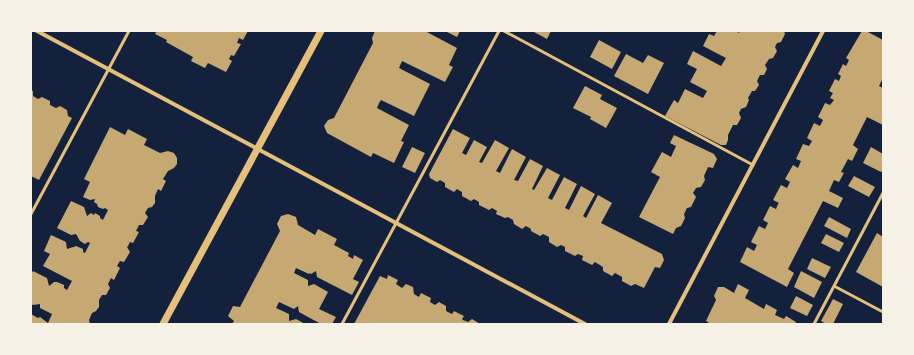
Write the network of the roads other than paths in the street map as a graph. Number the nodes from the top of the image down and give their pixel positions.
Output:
1 (37, 31) edge
2 (129, 31) edge
3 (321, 31) edge
4 (499, 31) edge
5 (504, 31) edge
6 (823, 31) edge
7 (109, 70) junction
8 (257, 149) junction
9 (753, 164) junction
10 (883, 194) edge
11 (31, 214) edge
12 (396, 223) junction
13 (834, 286) junction
14 (883, 312) edge
15 (163, 324) edge
16 (342, 324) edge
17 (586, 324) edge
18 (669, 324) edge
19 (814, 324) edge

1 - 7 street
2 - 7 lane
3 - 8 street
4 - 12 lane
5 - 9 lane
6 - 9 street
7 - 8 street
7 - 11 lane
8 - 12 street
8 - 15 street
9 - 18 street
10 - 13 lane
12 - 16 lane
12 - 17 street
13 - 14 lane
13 - 19 lane

